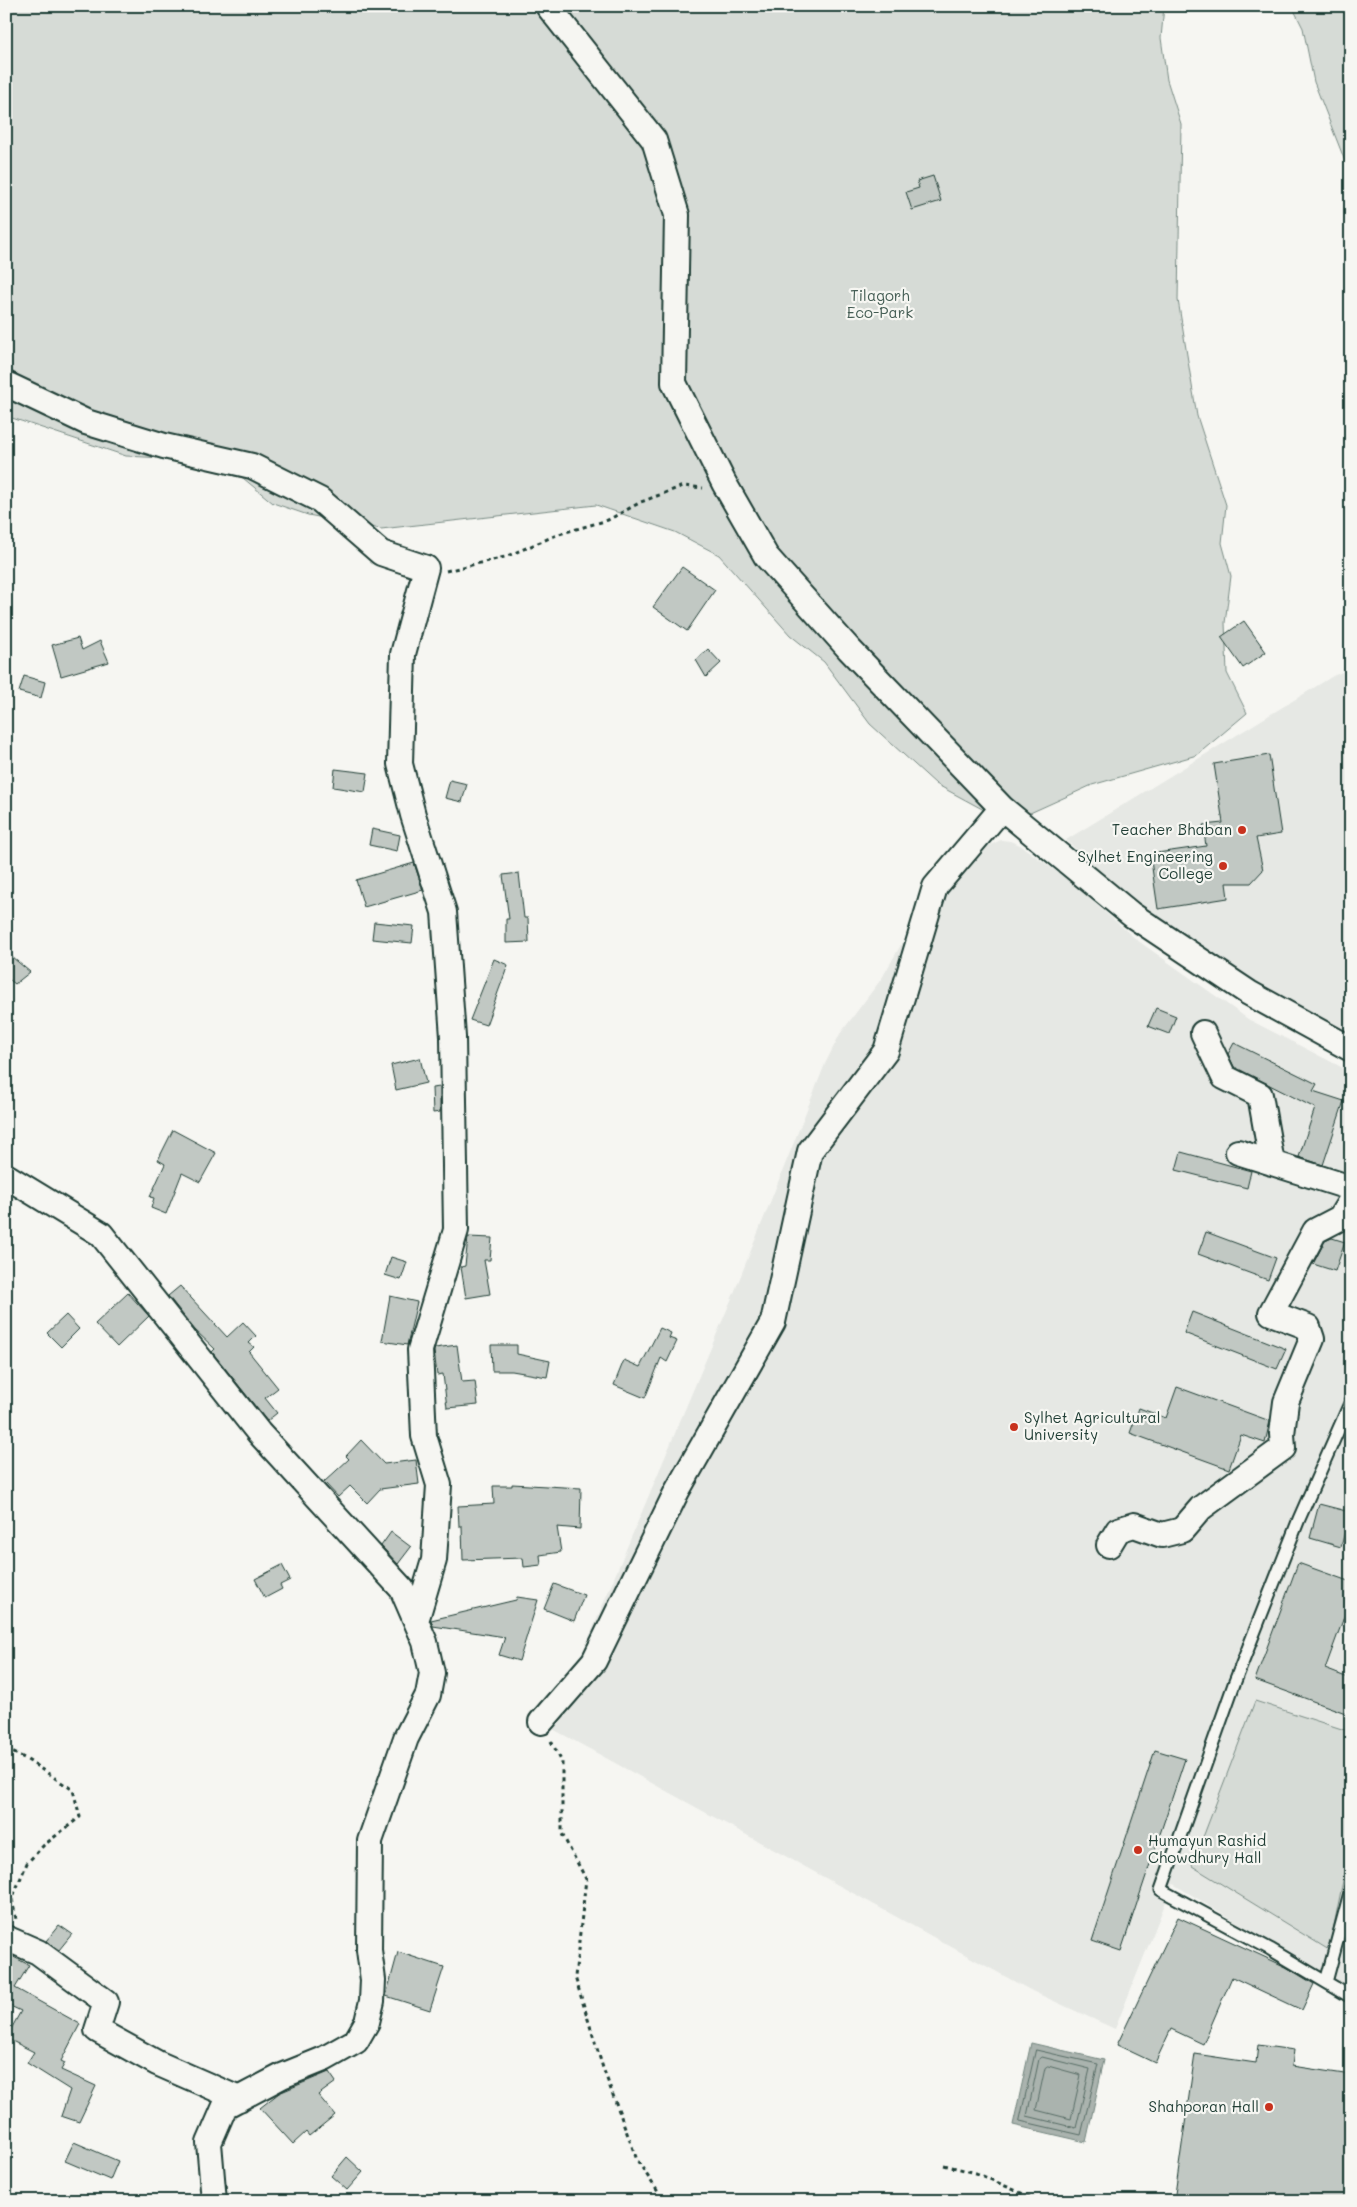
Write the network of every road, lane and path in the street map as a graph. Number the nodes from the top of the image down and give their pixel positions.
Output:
1 (548, 6) edge
2 (6, 384) edge
3 (728, 490) junction
4 (426, 568) junction
5 (1002, 808) junction
6 (1203, 1032) dead end
7 (1351, 1049) edge
8 (1238, 1152) dead end
9 (1272, 1163) junction
10 (6, 1176) edge
11 (1351, 1188) edge
12 (1351, 1200) edge
13 (1351, 1402) edge
14 (1109, 1545) dead end
15 (416, 1621) junction
16 (541, 1722) joint
17 (6, 1749) edge
18 (1351, 1889) edge
19 (12, 1933) edge
20 (1326, 1982) junction
21 (1351, 1997) edge
22 (239, 2099) junction
23 (944, 2165) dead end
24 (214, 2201) edge
25 (664, 2201) edge
26 (1039, 2201) edge

1 - 3 street
2 - 4 street
3 - 4 path
3 - 5 street
4 - 15 street
5 - 7 street
5 - 16 street
6 - 9 street
8 - 9 street
9 - 11 street
10 - 15 street
12 - 14 street
13 - 20 lane
15 - 22 street
16 - 25 path
17 - 19 path
18 - 20 lane
19 - 22 street
20 - 21 lane
22 - 24 street
23 - 26 path

